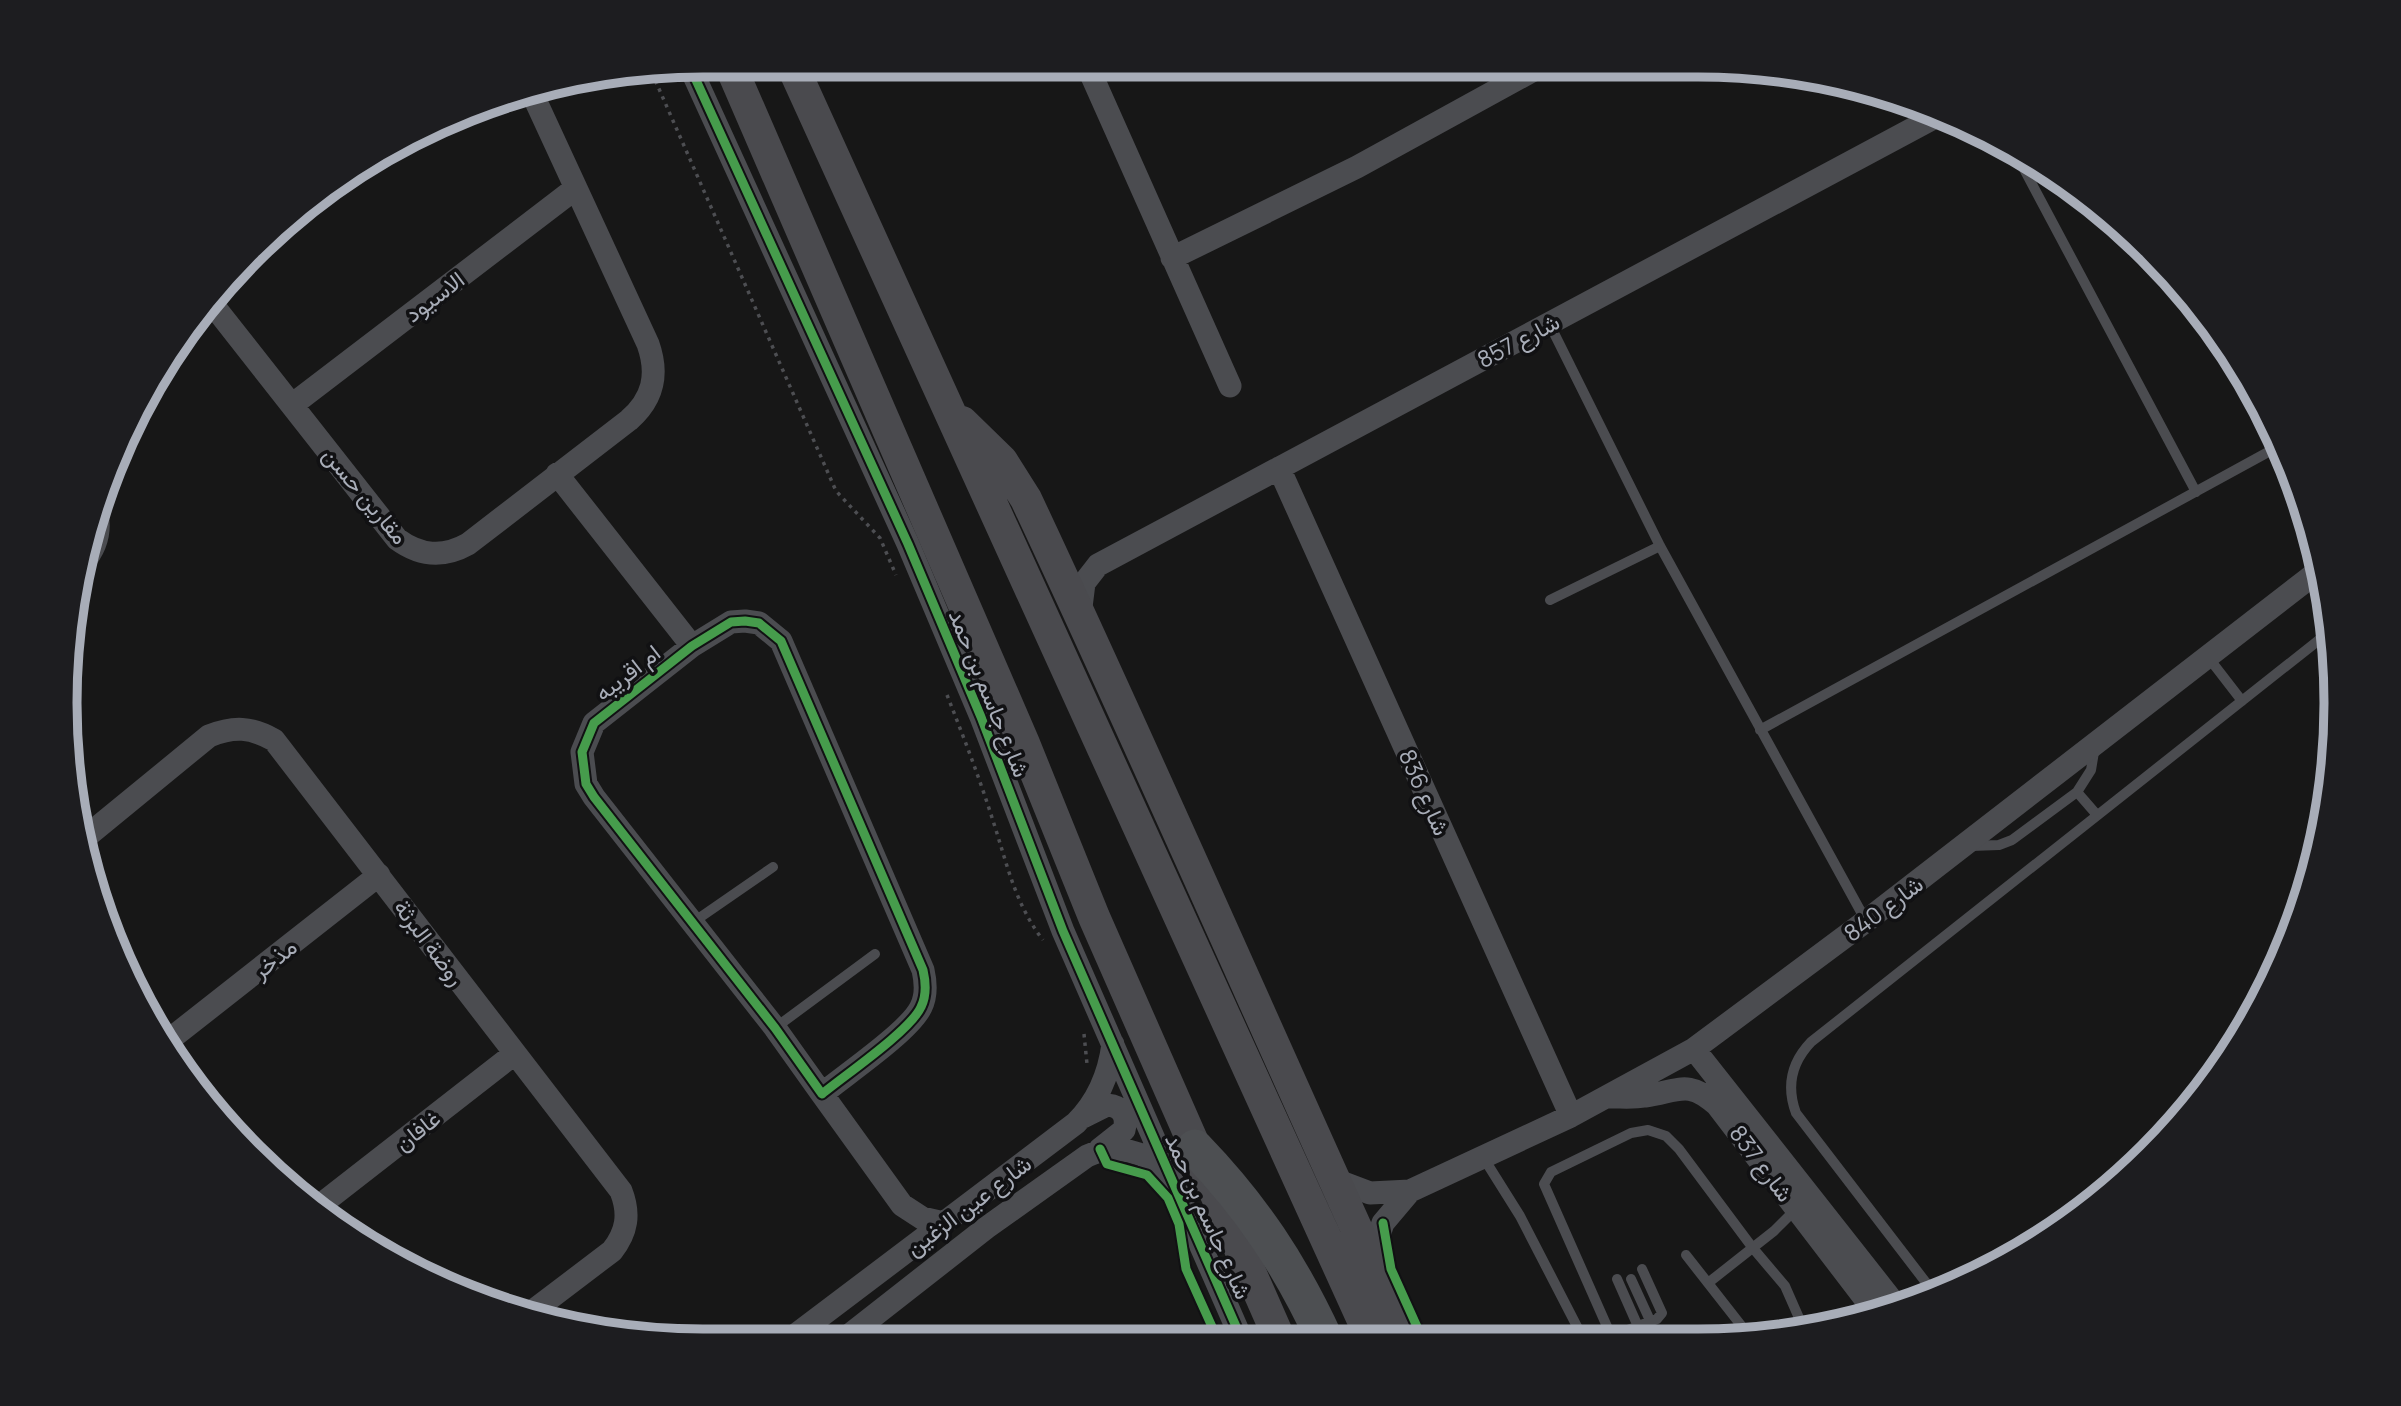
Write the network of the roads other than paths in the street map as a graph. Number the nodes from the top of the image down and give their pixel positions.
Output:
1 (695, 77) edge
2 (735, 77) edge
3 (798, 77) edge
4 (1092, 77) edge
5 (1521, 77) edge
6 (535, 100) edge
7 (1928, 121) edge
8 (2024, 169) edge
9 (576, 188) junction
10 (1172, 258) junction
11 (216, 309) edge
12 (1549, 324) junction
13 (1230, 386) dead end
14 (292, 405) junction
15 (952, 414) junction
16 (2270, 451) edge
17 (1279, 468) junction
18 (557, 474) junction
19 (2196, 492) junction
20 (1660, 546) junction
21 (1050, 551) junction
22 (1098, 565) junction
23 (2311, 577) edge
24 (1550, 600) dead end
25 (1080, 616) junction
26 (2321, 639) edge
27 (691, 646) junction
28 (2208, 657) junction
29 (2242, 701) junction
30 (1760, 730) junction
31 (2095, 744) junction
32 (2077, 792) junction
33 (2097, 815) junction
34 (91, 833) edge
35 (1965, 846) junction
36 (773, 867) dead end
37 (379, 875) junction
38 (1866, 921) junction
39 (692, 923) junction
40 (875, 954) dead end
41 (1216, 994) junction
42 (775, 1028) junction
43 (174, 1036) edge
44 (1112, 1044) junction
45 (1694, 1049) junction
46 (514, 1054) junction
47 (822, 1094) junction
48 (1609, 1097) junction
49 (1571, 1116) junction
50 (1082, 1117) junction
51 (1307, 1118) junction
52 (1195, 1148) junction
53 (1100, 1149) junction
54 (1483, 1157) junction
55 (1168, 1171) junction
56 (1333, 1179) junction
57 (1409, 1191) junction
58 (324, 1202) edge
59 (902, 1205) junction
60 (1796, 1209) junction
61 (944, 1223) junction
62 (1752, 1247) junction
63 (908, 1250) junction
64 (1686, 1255) dead end
65 (1371, 1259) junction
66 (1642, 1269) dead end
67 (1617, 1279) dead end
68 (1631, 1279) dead end
69 (1708, 1283) junction
70 (1928, 1285) edge
71 (1891, 1299) edge
72 (1866, 1306) edge
73 (538, 1307) edge
74 (1800, 1320) edge
75 (1651, 1322) junction
76 (1637, 1327) junction
77 (1743, 1328) edge
78 (804, 1329) edge
79 (857, 1329) edge
80 (1236, 1329) edge
81 (1275, 1329) edge
82 (1320, 1329) edge
83 (1367, 1329) edge
84 (1400, 1329) edge
85 (1578, 1329) edge
86 (1609, 1329) edge
87 (1633, 1329) edge
88 (1654, 1329) edge

1 - 44 street, شارع جاسم بن حمد
2 - 52 main road, شارع جاسم بن حمد
3 - 15 main road
4 - 10 street
5 - 10 street
6 - 9 street, مقارين حسن
7 - 12 street, شارع 857
8 - 19 lane
9 - 14 street, الاسيود
9 - 18 street, مقارين حسن
10 - 13 street
11 - 14 street, مقارين حسن
12 - 17 street, شارع 857
12 - 20 lane
14 - 18 street, مقارين حسن
15 - 21 main road
15 - 41 main road
16 - 19 lane
17 - 22 street, شارع 857
17 - 49 street, شارع 836
18 - 27 street
19 - 30 lane
20 - 24 lane
20 - 30 lane
21 - 22 street
21 - 25 main road
22 - 25 street
23 - 28 street, شارع 840
25 - 51 main road
26 - 29 lane
27 - 39 street, ام اقريبه
27 - 47 street, ام اقريبه
28 - 29 lane
28 - 31 street, شارع 840
29 - 33 lane
30 - 38 lane
31 - 32 lane
31 - 35 street, شارع 840
32 - 33 lane
32 - 35 lane
33 - 70 lane
34 - 37 street, روضة البرثة
35 - 38 street, شارع 840
36 - 39 lane
37 - 43 street, مذخر
37 - 46 street, روضة البرثة
38 - 45 street, شارع 840
39 - 42 street, ام اقريبه
40 - 42 lane
41 - 51 main road
41 - 83 main road
42 - 47 street, ام اقريبه
44 - 50 street, شارع عين الزغين
44 - 55 street, شارع جاسم بن حمد
45 - 48 street, شارع 840
45 - 71 street, شارع 837
46 - 58 street, غافان
46 - 73 street, روضة البرثة
47 - 59 street, ام اقريبه
48 - 49 street, شارع 840
48 - 60 street, شارع 837
49 - 54 street, شارع 840
50 - 53 street, شارع عين الزغين
50 - 61 street, شارع عين الزغين
51 - 56 main road
52 - 81 main road, شارع جاسم بن حمد
52 - 82 main road
53 - 55 street
53 - 79 street, شارع عين الزغين
54 - 57 street, شارع 840
54 - 85 lane
55 - 80 street, شارع جاسم بن حمد
56 - 57 street, شارع 840
56 - 65 main road
57 - 65 street, شارع 840
59 - 61 street, ام اقريبه
59 - 63 street, ام اقريبه
60 - 62 lane
60 - 72 street, شارع 837
61 - 63 street, شارع عين الزغين
62 - 69 lane
62 - 74 lane
62 - 86 lane
63 - 78 street, شارع عين الزغين
64 - 69 lane
65 - 84 main road
66 - 75 lane
67 - 76 lane
68 - 75 lane
69 - 77 lane
75 - 76 lane
75 - 88 lane
76 - 87 lane

